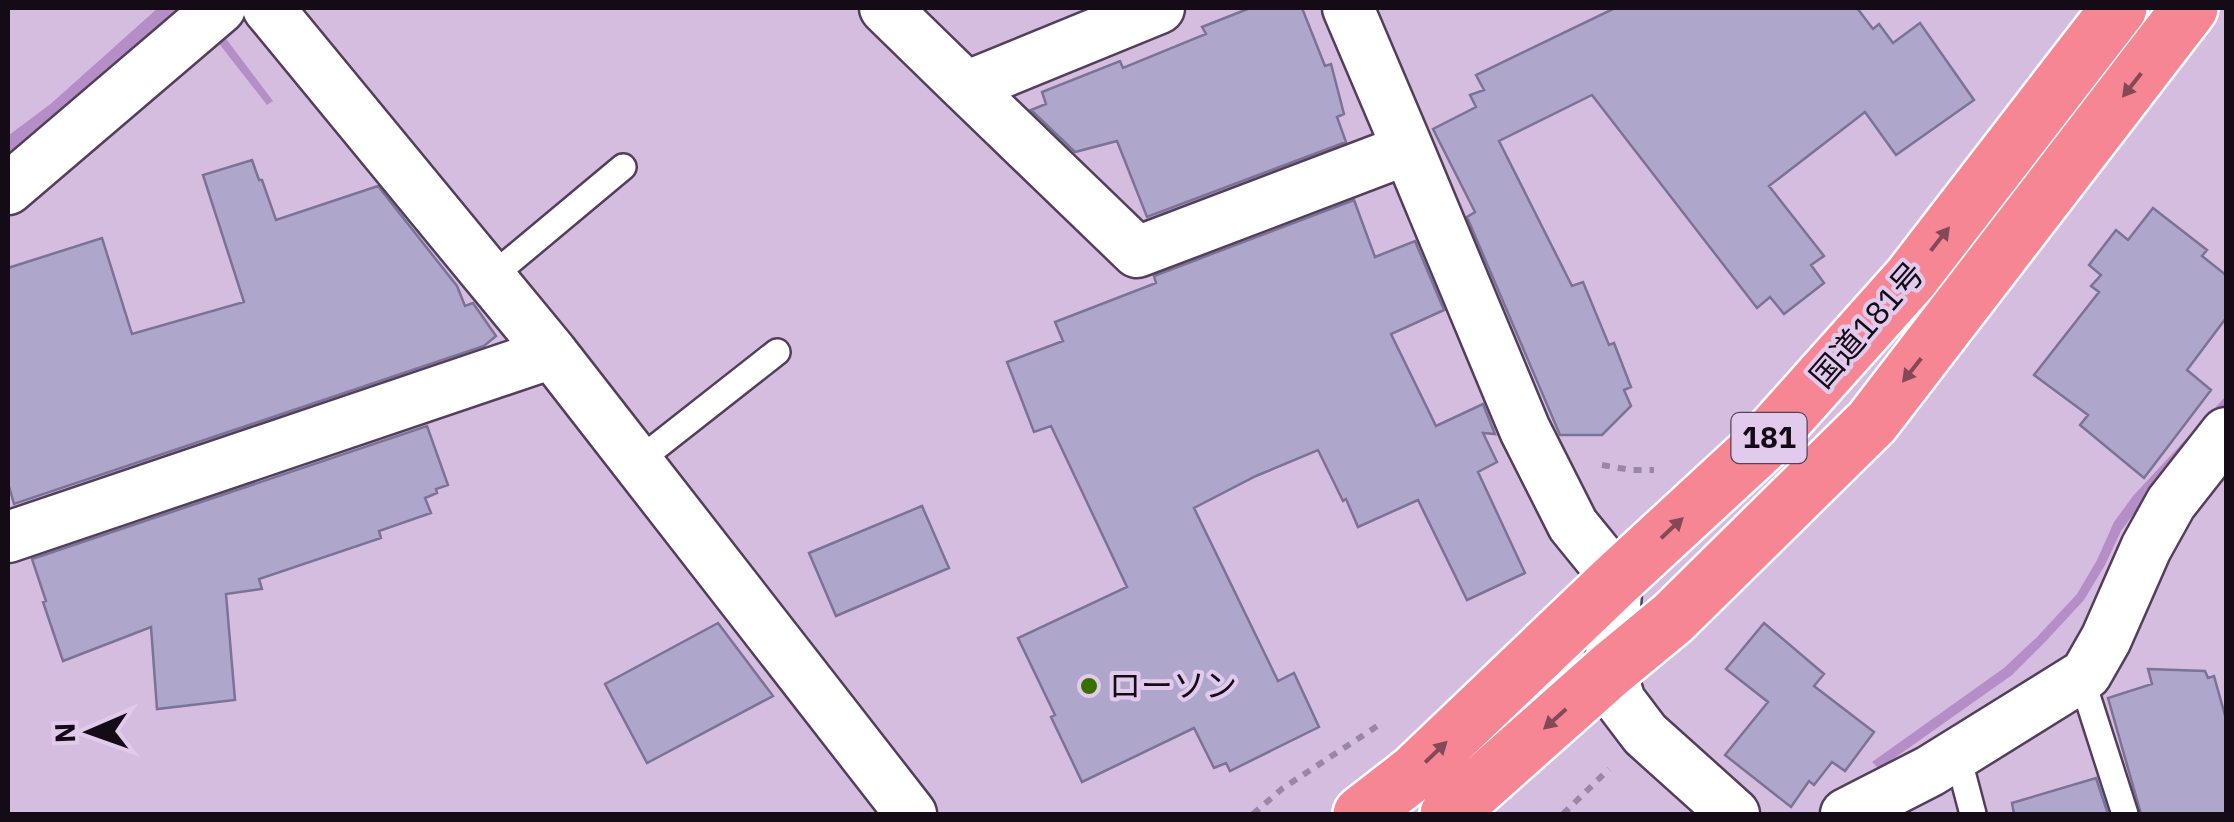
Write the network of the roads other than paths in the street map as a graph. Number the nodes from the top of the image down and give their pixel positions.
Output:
1 (220, 8) edge
2 (268, 8) edge
3 (885, 8) edge
4 (1159, 8) edge
5 (1348, 8) edge
6 (2119, 8) edge
7 (2190, 8) edge
8 (966, 86) junction
9 (1408, 150) junction
10 (623, 167) dead end
11 (8, 189) edge
12 (490, 278) junction
13 (777, 352) dead end
14 (552, 353) junction
15 (2226, 433) edge
16 (637, 462) junction
17 (8, 537) edge
18 (1617, 579) junction
19 (1610, 670) junction
20 (2081, 677) junction
21 (1958, 753) junction
22 (911, 814) edge
23 (1361, 814) edge
24 (1448, 814) edge
25 (1734, 814) edge
26 (1846, 814) edge
27 (1973, 814) edge
28 (2125, 814) edge

1 - 11 street
2 - 12 street
3 - 8 street
4 - 8 street
5 - 9 street
18 -> 6 highway, 国道181号 / 181
7 -> 19 highway, 国道181号 / 181
8 - 9 street
9 - 18 street
10 - 12 lane
12 - 14 street
13 - 16 lane
14 - 16 street
14 - 17 street
15 - 20 street
16 - 22 street
18 - 19 street
23 -> 18 highway, 国道181号 / 181
19 -> 24 highway, 国道181号 / 181
19 - 25 street
20 - 21 street
20 - 28 lane
21 - 26 street
21 - 27 lane

